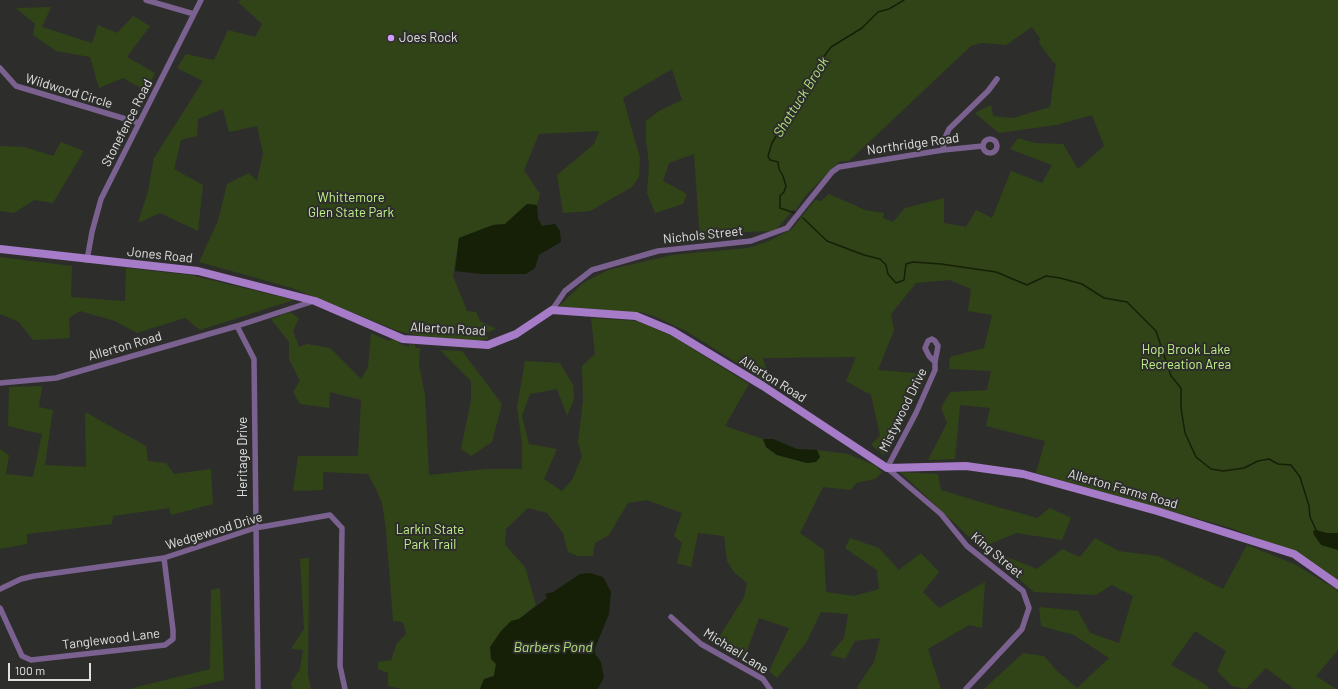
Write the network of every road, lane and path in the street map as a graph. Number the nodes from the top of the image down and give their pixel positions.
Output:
1 (146, 0) edge
2 (201, 0) edge
3 (194, 14) junction
4 (0, 68) edge
5 (997, 79) dead end
6 (139, 124) junction
7 (983, 146) dead end
8 (943, 150) junction
9 (846, 165) joint
10 (0, 249) edge
11 (87, 260) junction
12 (314, 301) junction
13 (552, 310) junction
14 (237, 326) junction
15 (934, 362) dead end
16 (0, 383) edge
17 (887, 468) junction
18 (255, 528) junction
19 (164, 558) junction
20 (1338, 585) edge
21 (0, 589) edge
22 (0, 608) edge
23 (671, 617) dead end
24 (258, 689) edge
25 (345, 689) edge
26 (770, 689) edge
27 (966, 689) edge

1 - 3 street
2 - 3 street, Stonefence Road
3 - 6 street, Stonefence Road
4 - 6 street, Wildwood Circle
5 - 8 street
6 - 11 street, Stonefence Road
7 - 8 street, Northridge Road
8 - 9 street, Northridge Road
9 - 13 street, Nichols Street
10 - 11 street, Jones Road
11 - 12 street, Jones Road
12 - 13 street, Allerton Road
12 - 14 street, Allerton Road
13 - 17 street, Allerton Road
14 - 16 street, Allerton Road
14 - 18 street, Heritage Drive
15 - 17 street, Mistywood Drive
17 - 20 street, Allerton Farms Road
17 - 27 street, King Street
18 - 19 street, Wedgewood Drive
18 - 24 street, Heritage Drive
18 - 25 street, Wedgewood Drive
19 - 21 street, Wedgewood Drive
19 - 22 street, Tanglewood Lane
23 - 26 street, Michael Lane

